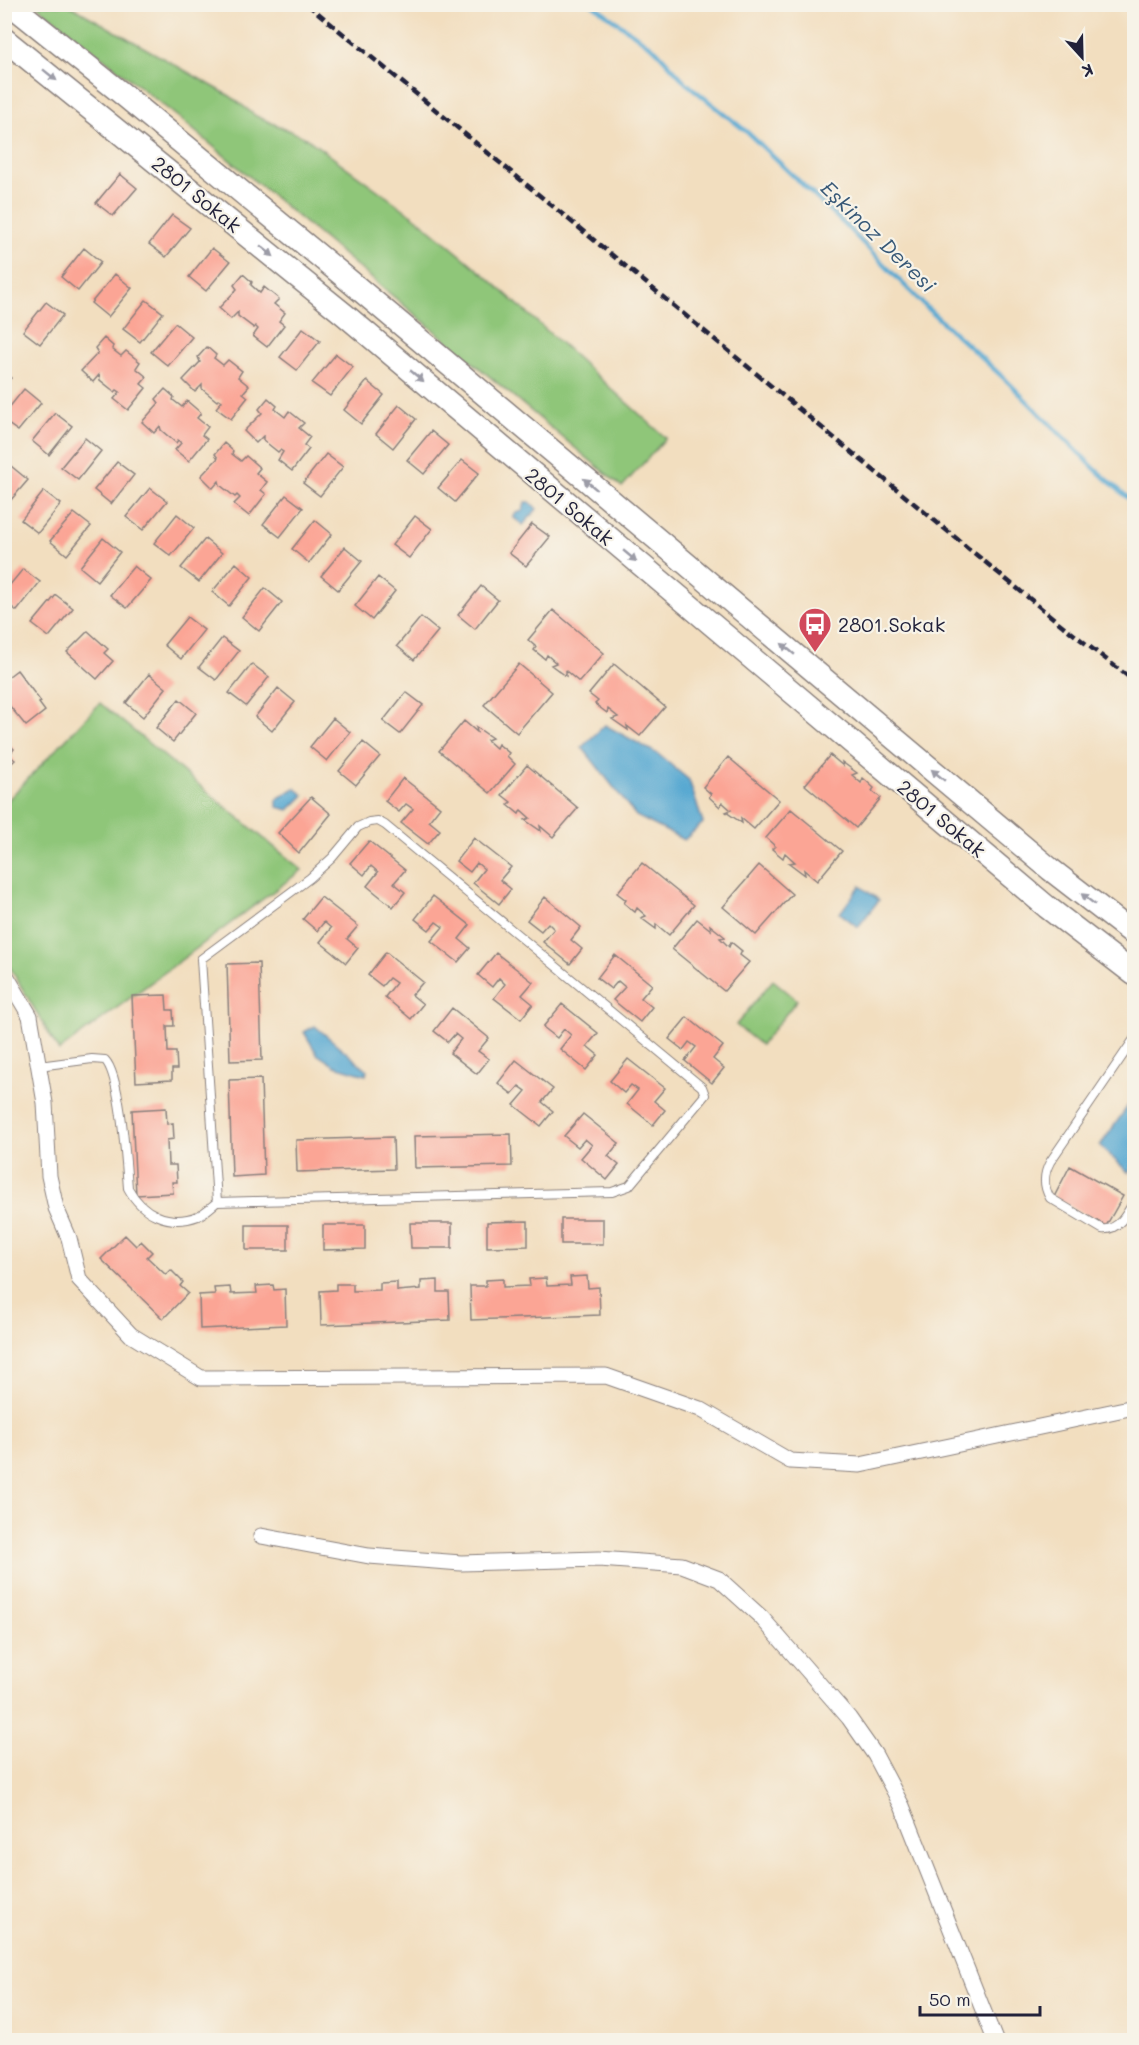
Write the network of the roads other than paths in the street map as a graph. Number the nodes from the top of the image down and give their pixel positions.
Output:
1 (10, 4) edge
2 (4, 39) edge
3 (1134, 934) edge
4 (4, 972) edge
5 (1134, 974) edge
6 (1134, 1039) edge
7 (39, 1066) junction
8 (1134, 1201) edge
9 (218, 1202) junction
10 (1134, 1407) edge
11 (261, 1536) dead end
12 (995, 2040) edge

3 -> 1 main road, 2801 Sokak
2 -> 5 main road, 2801 Sokak
4 - 7 street
6 - 8 lane
7 - 9 lane
7 - 10 street
9 - 9 lane
11 - 12 street

